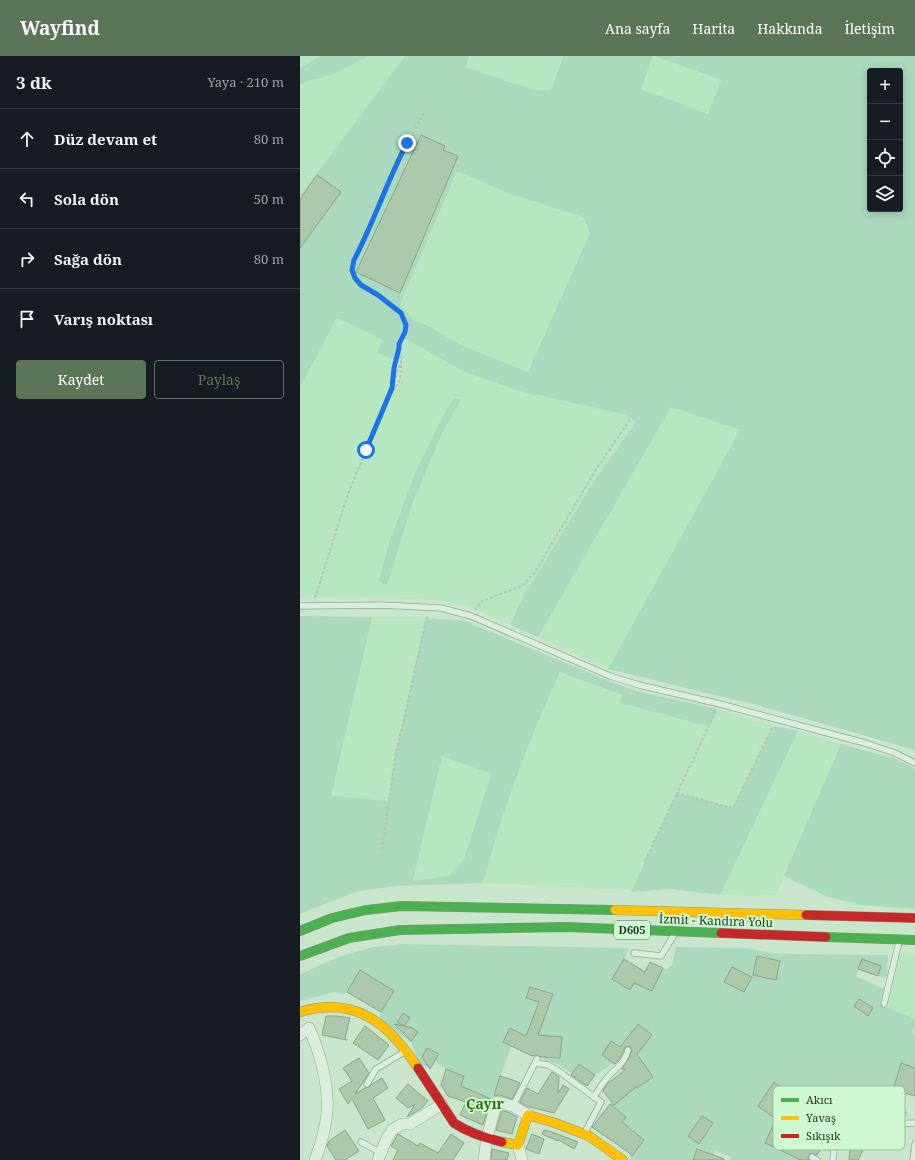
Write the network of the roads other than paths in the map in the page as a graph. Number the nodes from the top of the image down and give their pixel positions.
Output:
1 (300, 606) edge
2 (915, 762) edge
3 (915, 918) edge
4 (300, 931) edge
5 (676, 931) junction
6 (899, 940) junction
7 (915, 940) edge
8 (634, 953) dead end
9 (300, 956) edge
10 (884, 1004) dead end
11 (300, 1012) edge
12 (300, 1035) edge
13 (406, 1050) junction
14 (628, 1050) dead end
15 (366, 1084) dead end
16 (594, 1097) junction
17 (442, 1104) junction
18 (513, 1106) junction
19 (528, 1115) junction
20 (905, 1122) edge
21 (915, 1122) edge
22 (584, 1134) junction
23 (487, 1137) junction
24 (362, 1142) dead end
25 (915, 1144) edge
26 (518, 1145) junction
27 (834, 1150) edge
28 (380, 1158) edge
29 (315, 1160) edge
30 (484, 1160) edge
31 (522, 1160) edge
32 (623, 1160) edge
33 (832, 1160) edge
34 (914, 1160) edge

1 - 2 lane
3 - 4 main road
5 - 6 main road, İzmit - Kandıra Yolu / D605
5 - 8 lane
5 - 9 main road, İzmit - Kandıra Yolu / D605
6 - 7 main road, İzmit - Kandıra Yolu / D605
6 - 10 lane
11 - 13 main road
12 - 29 street
13 - 15 lane
13 - 17 main road
14 - 16 lane
16 - 18 lane
16 - 22 lane
17 - 23 main road
17 - 28 street
18 - 19 street
18 - 23 street
19 - 22 main road
19 - 26 main road
20 - 21 lane
22 - 32 main road
23 - 26 main road
23 - 30 street
24 - 28 lane
25 - 34 lane
26 - 31 street
27 - 33 lane

